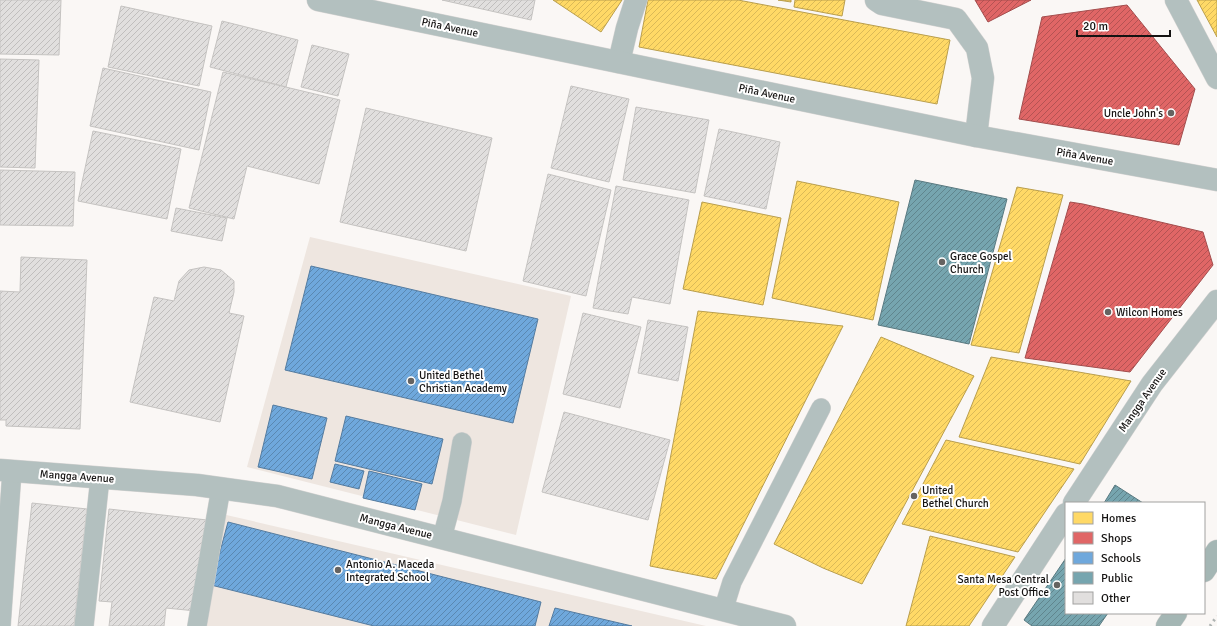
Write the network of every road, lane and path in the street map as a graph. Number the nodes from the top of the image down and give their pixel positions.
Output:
1 (318, 0) edge
2 (636, 0) edge
3 (876, 0) edge
4 (1176, 0) edge
5 (619, 62) junction
6 (1217, 78) edge
7 (976, 136) junction
8 (1217, 180) edge
9 (1217, 301) edge
10 (821, 408) dead end
11 (462, 442) dead end
12 (6, 471) edge
13 (100, 478) junction
14 (221, 488) junction
15 (1075, 502) edge
16 (1065, 516) edge
17 (442, 538) junction
18 (1217, 552) edge
19 (1205, 570) edge
20 (723, 611) junction
21 (1175, 614) edge
22 (762, 623) edge
23 (1, 626) edge
24 (84, 626) edge
25 (197, 626) edge
26 (785, 626) edge
27 (992, 626) edge
28 (1167, 626) edge

1 - 5 street, Piña Avenue
2 - 5 street
3 - 7 street
4 - 6 street
5 - 7 street, Piña Avenue
7 - 8 street, Piña Avenue
9 - 15 street, Mangga Avenue
10 - 20 lane
11 - 17 lane
12 - 13 street, Mangga Avenue
12 - 23 lane
13 - 14 street, Mangga Avenue
13 - 24 lane
14 - 17 street, Mangga Avenue
14 - 25 lane
16 - 27 street
17 - 20 street, Mangga Avenue
18 - 19 main road
20 - 22 street, Mangga Avenue
21 - 28 main road
22 - 26 street, Mangga Avenue

